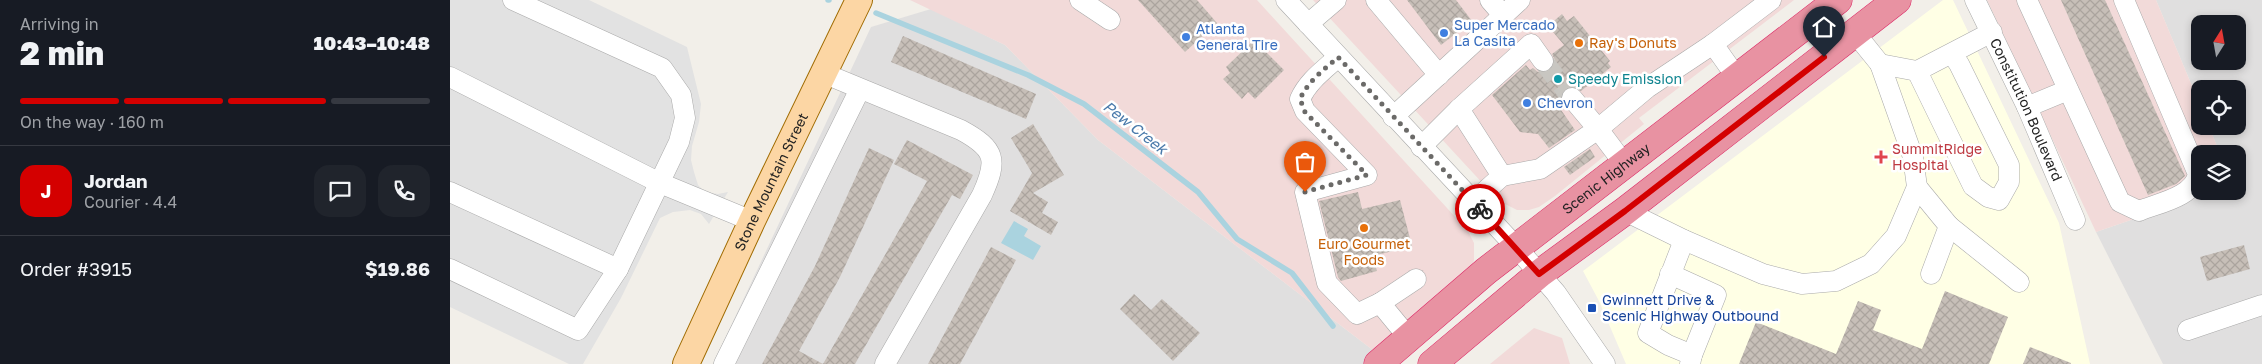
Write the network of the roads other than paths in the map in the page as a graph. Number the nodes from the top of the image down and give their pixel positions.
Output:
1 (513, 0) edge
2 (859, 0) edge
3 (1080, 0) edge
4 (1286, 0) edge
5 (1336, 0) edge
6 (1376, 0) edge
7 (1490, 0) edge
8 (1520, 0) edge
9 (1771, 0) edge
10 (1838, 0) edge
11 (1897, 0) edge
12 (1976, 0) edge
13 (2027, 0) edge
14 (2124, 0) edge
15 (1503, 15) junction
16 (1110, 20) dead end
17 (1308, 24) junction
18 (1992, 32) junction
19 (1855, 33) junction
20 (1712, 44) junction
21 (1952, 54) junction
22 (1338, 57) junction
23 (1543, 61) tunnel mouth
24 (1880, 64) junction
25 (1917, 71) junction
26 (823, 73) junction
27 (1439, 74) junction
28 (450, 78) edge
29 (1737, 78) junction
30 (860, 89) junction
31 (2068, 90) junction
32 (1572, 98) tunnel mouth
33 (2027, 107) junction
34 (1459, 109) junction
35 (1393, 117) junction
36 (1598, 129) junction
37 (1421, 147) junction
38 (1625, 165) junction
39 (1502, 176) junction
40 (660, 183) junction
41 (1917, 187) junction
42 (450, 192) edge
43 (1473, 202) junction
44 (1625, 211) junction
45 (752, 220) junction
46 (2075, 220) dead end
47 (1949, 226) junction
48 (1684, 240) junction
49 (1517, 248) junction
50 (450, 269) edge
51 (618, 269) junction
52 (1539, 274) junction
53 (1670, 274) junction
54 (1931, 274) dead end
55 (1416, 279) dead end
56 (2019, 282) dead end
57 (1380, 303) junction
58 (2262, 304) edge
59 (2188, 330) dead end
60 (1408, 337) junction
61 (1691, 359) edge
62 (686, 364) edge
63 (724, 364) edge
64 (885, 364) edge
65 (1378, 364) edge
66 (1432, 364) edge
67 (1605, 364) edge

1 - 40 street
2 - 26 main road, Stone Mountain Street
3 - 16 street
4 - 17 street
5 - 17 street
6 - 27 street
7 - 15 street
8 - 15 street
9 - 20 street
10 - 29 highway, Scenic Highway
11 - 19 highway
12 - 18 street, Constitution Boulevard
13 - 31 street
14 - 31 street
15 - 27 street
17 - 22 street
18 - 21 street
18 - 33 street, Constitution Boulevard
19 - 24 street
19 - 44 highway
20 - 29 street
20 - 36 street
21 - 25 street
21 - 25 street
22 - 35 street
22 - 57 street
23 - 34 street
24 - 25 street
24 - 41 street
26 - 30 street
26 - 45 main road, Stone Mountain Street
27 - 35 street
28 - 40 street
29 - 38 highway, Scenic Highway
30 - 63 street
30 - 64 street
31 - 33 street
32 - 36 street
33 - 46 street, Constitution Boulevard
34 - 37 street
34 - 39 street
35 - 37 street
36 - 38 street
36 - 39 street
37 - 43 street
38 - 49 highway, Scenic Highway
39 - 43 street
40 - 45 street
40 - 51 street
41 - 47 street
41 - 48 street
42 - 51 street
43 - 49 street
44 - 48 street
44 - 52 highway
45 - 62 main road, Stone Mountain Street
47 - 54 street
47 - 56 street
48 - 53 street
49 - 52 street
49 - 60 highway, Scenic Highway
50 - 51 street
52 - 66 highway
52 - 67 street
53 - 61 street
53 - 61 street
55 - 57 street
57 - 60 street
58 - 59 street
60 - 65 highway, Scenic Highway

